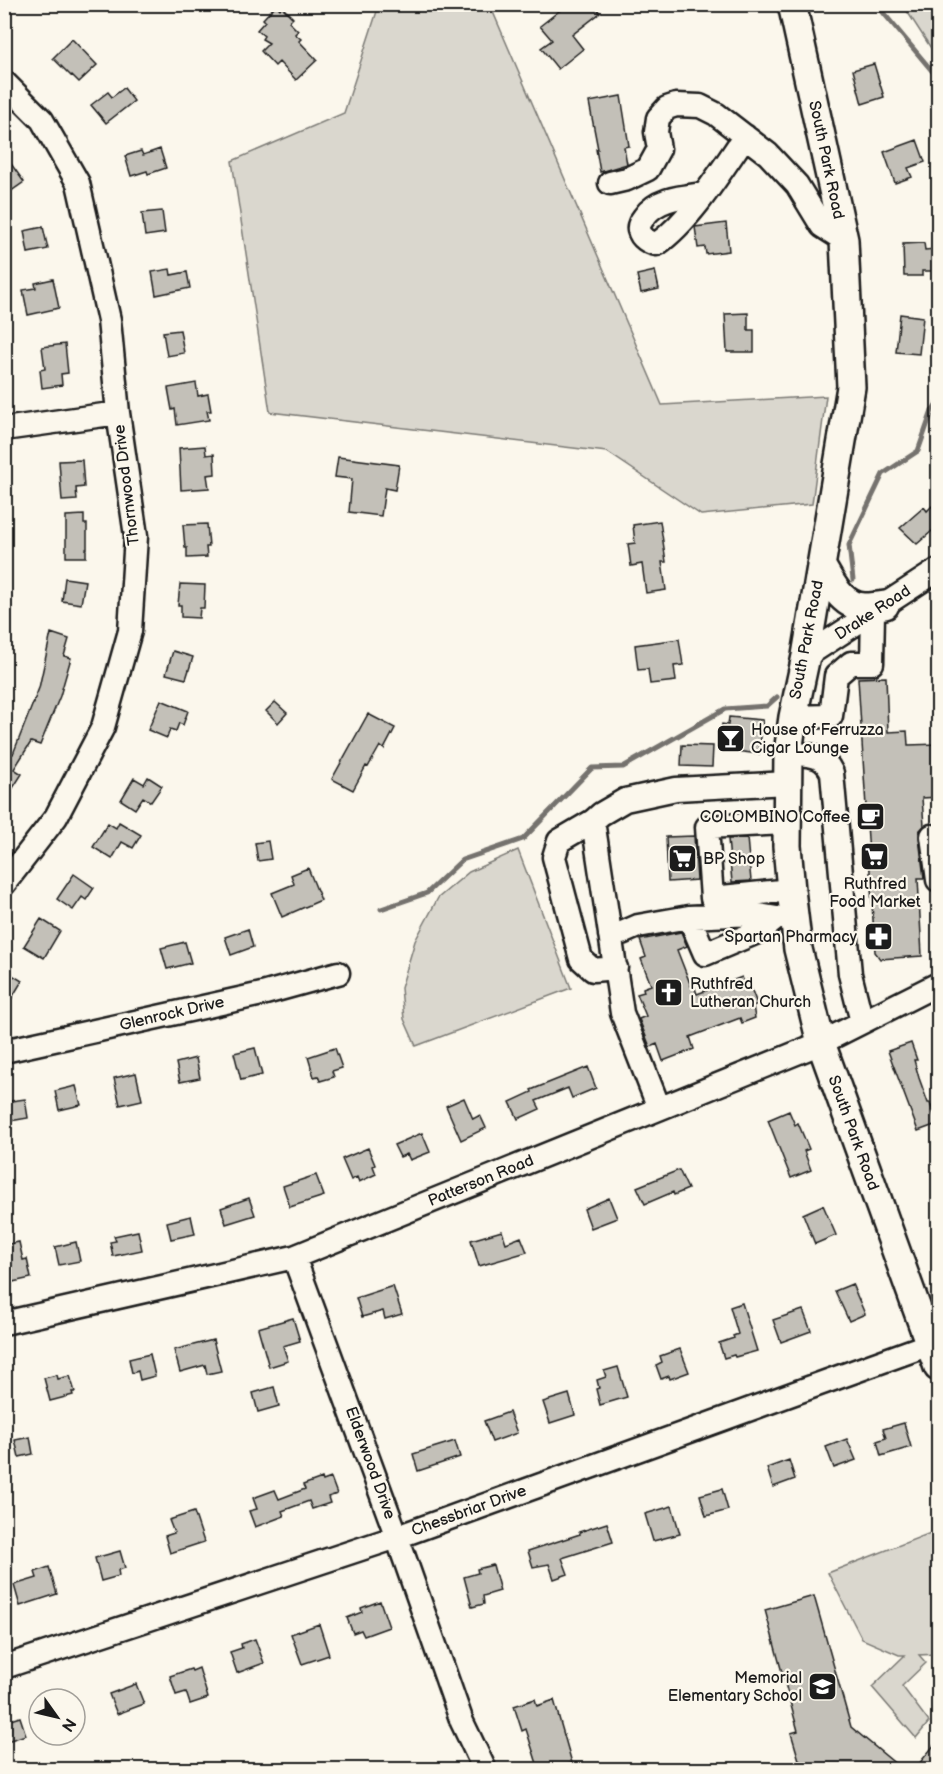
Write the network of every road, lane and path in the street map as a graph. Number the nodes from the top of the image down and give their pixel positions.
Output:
1 (792, 4) edge
2 (4, 82) edge
3 (745, 136) junction
4 (610, 183) dead end
5 (704, 194) dead end
6 (844, 240) junction
7 (118, 413) junction
8 (4, 429) edge
9 (821, 565) junction
10 (939, 570) edge
11 (879, 609) junction
12 (806, 656) junction
13 (793, 717) junction
14 (788, 753) junction
15 (788, 783) junction
16 (592, 821) junction
17 (787, 823) junction
18 (932, 836) dead end
19 (939, 880) edge
20 (4, 884) edge
21 (791, 890) junction
22 (689, 917) junction
23 (786, 918) junction
24 (610, 935) junction
25 (616, 968) junction
26 (338, 973) dead end
27 (939, 984) edge
28 (862, 1022) junction
29 (821, 1043) junction
30 (4, 1051) edge
31 (659, 1108) junction
32 (294, 1257) junction
33 (4, 1323) edge
34 (934, 1355) edge
35 (397, 1537) junction
36 (4, 1667) edge
37 (485, 1770) edge

1 - 6 main road, South Park Road
2 - 7 street, Thornwood Drive
3 - 4 street
3 - 5 street
3 - 6 street
6 - 9 main road, South Park Road
7 - 8 street
7 - 20 street, Thornwood Drive
9 - 11 main road
9 - 12 main road, South Park Road
10 - 11 street, Drake Road
11 - 12 street, Drake Road
11 - 13 street
12 - 13 main road, South Park Road
13 - 14 main road, South Park Road
14 - 15 main road, South Park Road
14 - 28 street
15 - 16 street
15 - 17 main road, South Park Road
16 - 24 street
16 - 25 street
17 - 21 main road, South Park Road
17 - 21 street
18 - 19 street
21 - 23 main road, South Park Road
22 - 23 street
22 - 23 street
22 - 24 street
23 - 29 main road, South Park Road
24 - 25 street
25 - 31 street
26 - 30 street, Glenrock Drive
27 - 28 street, Patterson Road
28 - 29 street, Patterson Road
29 - 31 street, Patterson Road
29 - 34 main road, South Park Road
31 - 32 street, Patterson Road
32 - 33 street, Patterson Road
32 - 35 street, Elderwood Drive
34 - 35 street, Chessbriar Drive
35 - 36 street, Chessbriar Drive
35 - 37 street, Elderwood Drive

